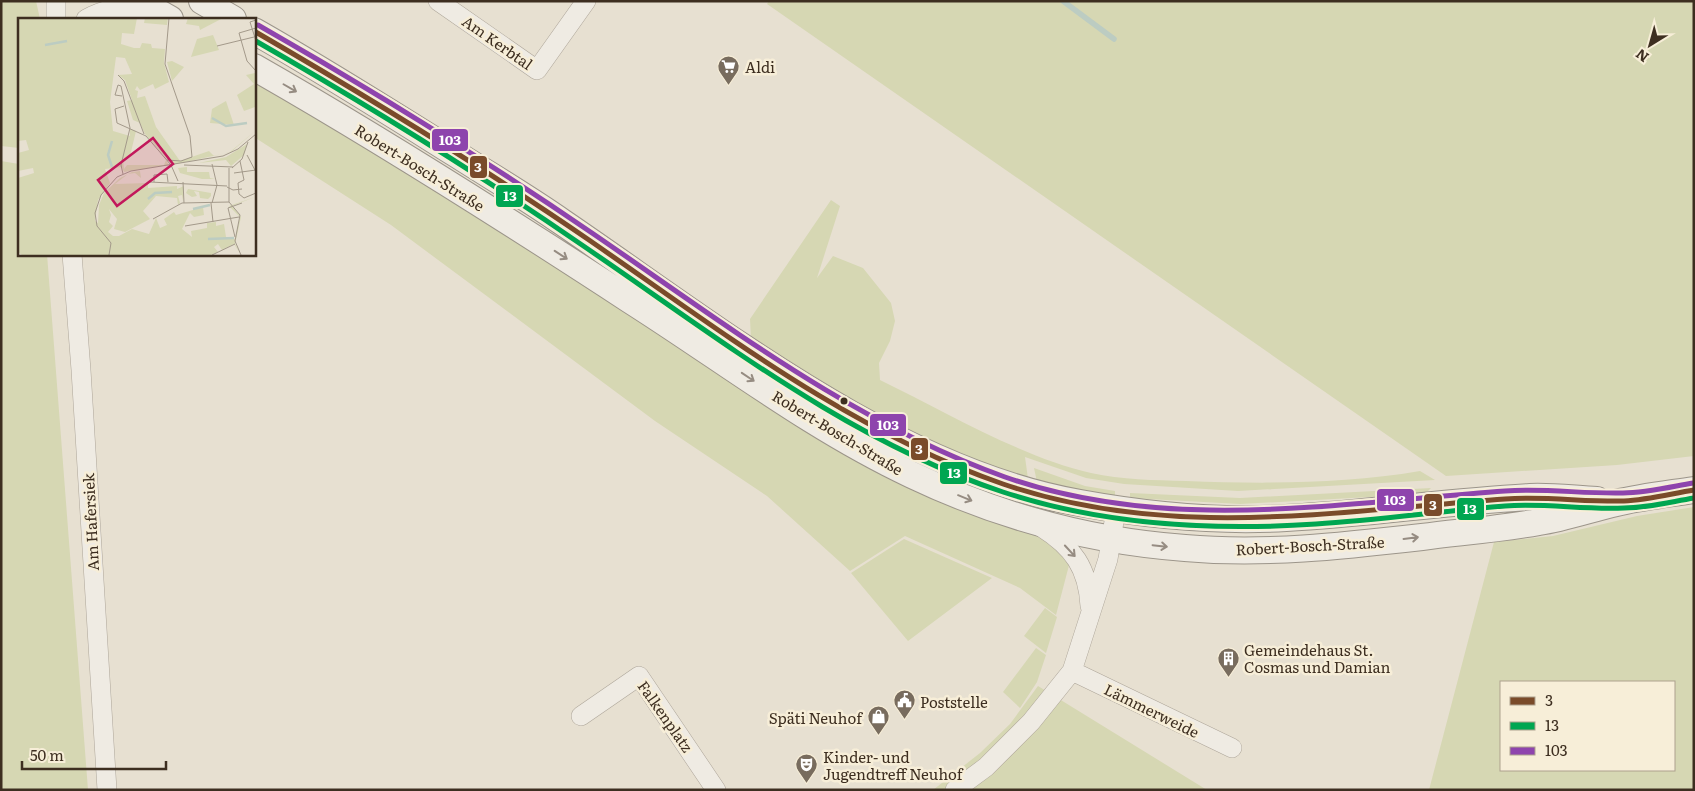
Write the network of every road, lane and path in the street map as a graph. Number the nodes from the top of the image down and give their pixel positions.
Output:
1 (56, 1) edge
2 (202, 1) edge
3 (438, 1) edge
4 (586, 1) edge
5 (154, 10) edge
6 (56, 18) edge
7 (88, 18) edge
8 (230, 18) edge
9 (255, 32) edge
10 (255, 68) edge
11 (72, 255) edge
12 (1694, 490) edge
13 (1620, 502) junction
14 (1116, 509) junction
15 (1032, 522) junction
16 (1112, 540) junction
17 (1090, 617) junction
18 (1072, 671) junction
19 (581, 716) dead end
20 (1232, 748) dead end
21 (107, 790) edge
22 (716, 790) edge
23 (955, 790) edge

1 - 6 street
2 - 8 main road
3 - 4 street, Am Kerbtal
5 - 7 street
9 - 14 main road, Robert-Bosch-Straße
10 -> 15 main road, Robert-Bosch-Straße
11 - 21 street, Am Hafersiek
12 - 13 main road, Robert-Bosch-Straße
13 - 14 main road, Robert-Bosch-Straße
16 -> 13 main road, Robert-Bosch-Straße
14 - 16 street
15 - 16 main road, Robert-Bosch-Straße
15 -> 17 street
16 - 17 street
17 - 18 street
18 - 20 street, Lämmerweide
18 - 23 street
19 - 22 street, Falkenplatz

